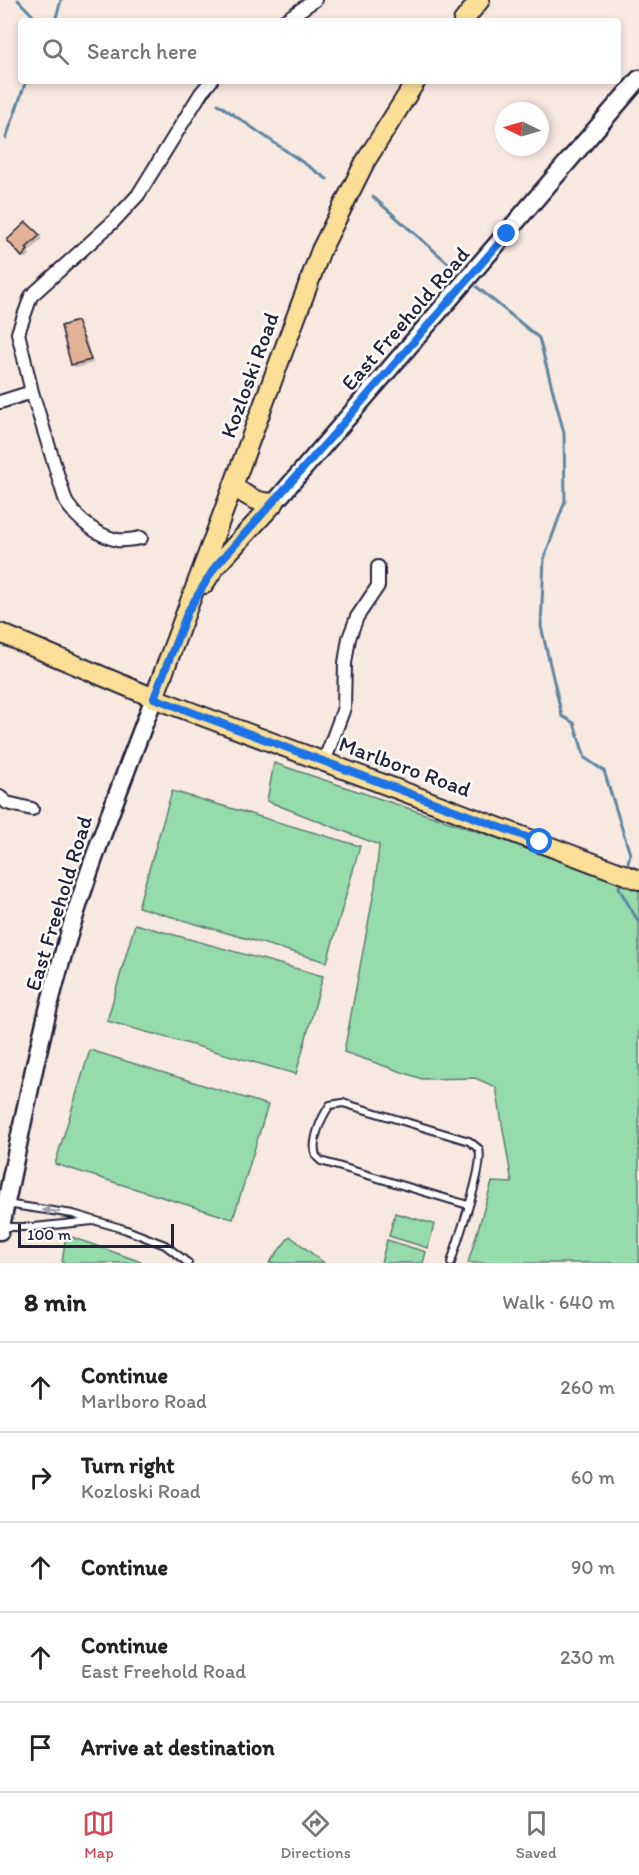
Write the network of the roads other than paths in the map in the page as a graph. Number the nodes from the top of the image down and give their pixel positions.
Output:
1 (315, 0) edge
2 (480, 0) edge
3 (288, 18) edge
4 (465, 18) edge
5 (639, 80) edge
6 (208, 84) edge
7 (414, 84) edge
8 (32, 393) junction
9 (0, 402) edge
10 (233, 486) junction
11 (274, 502) junction
12 (141, 538) dead end
13 (378, 567) dead end
14 (188, 611) junction
15 (0, 633) edge
16 (154, 698) junction
17 (324, 762) junction
18 (0, 797) edge
19 (32, 809) dead end
20 (639, 880) edge
21 (5, 1204) junction
22 (468, 1205) junction
23 (96, 1221) junction
24 (0, 1229) edge
25 (188, 1263) edge
26 (451, 1263) edge

1 - 3 street
2 - 4 main road
5 - 11 street, East Freehold Road
6 - 8 street
7 - 10 main road, Kozloski Road
8 - 9 street
8 - 12 street
10 - 11 main road
10 - 14 main road, Kozloski Road
11 - 14 main road
13 - 17 street
14 - 16 main road, Kozloski Road
15 - 16 main road, Marlboro Road
16 - 17 main road, Marlboro Road
16 - 21 street, East Freehold Road
17 - 20 main road, Marlboro Road
18 - 19 street
23 -> 21 lane
21 - 24 street, East Freehold Road
22 - 22 lane
22 - 26 lane
23 - 24 lane
23 - 25 lane

